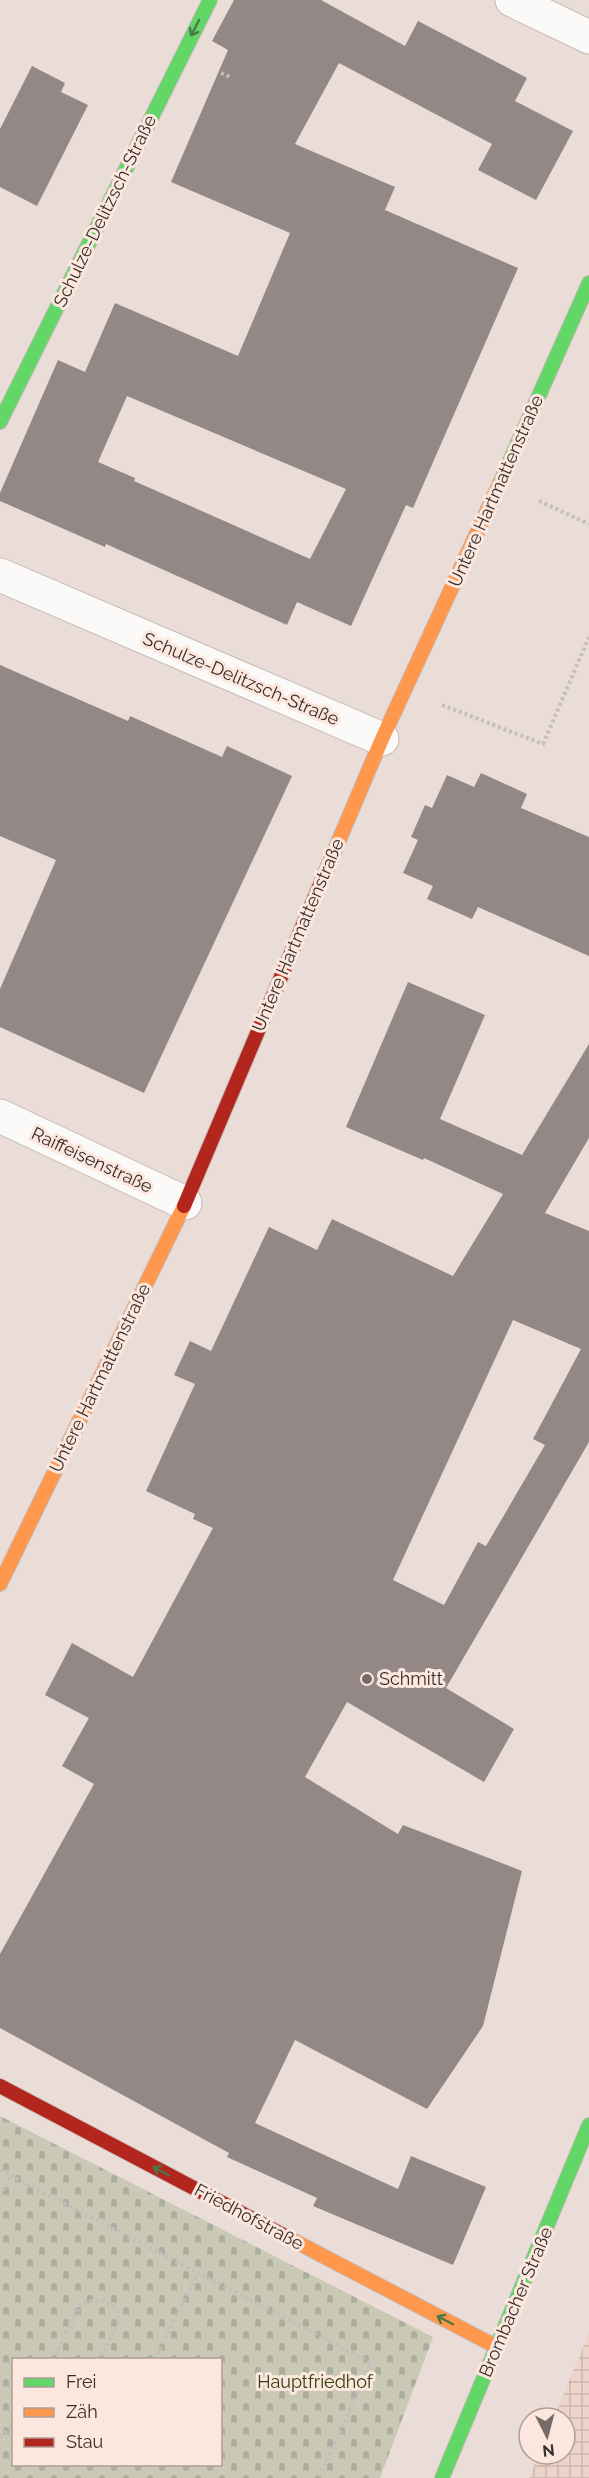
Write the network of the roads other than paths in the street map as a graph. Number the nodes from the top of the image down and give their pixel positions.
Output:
1 (210, 0) edge
2 (512, 0) edge
3 (589, 37) edge
4 (589, 283) edge
5 (0, 422) edge
6 (0, 575) edge
7 (382, 739) junction
8 (0, 1116) edge
9 (185, 1203) junction
10 (0, 1584) edge
11 (0, 2086) edge
12 (589, 2125) edge
13 (497, 2347) junction
14 (442, 2478) edge

1 -> 5 street, Schulze-Delitzsch-Straße
2 - 3 street
4 - 7 street, Untere Hartmattenstraße
6 - 7 street, Schulze-Delitzsch-Straße
7 - 9 street, Untere Hartmattenstraße
8 - 9 street, Raiffeisenstraße
9 - 10 street, Untere Hartmattenstraße
13 -> 11 street, Friedhofstraße
12 - 13 street, Brombacher Straße
13 - 14 street, Brombacher Straße

